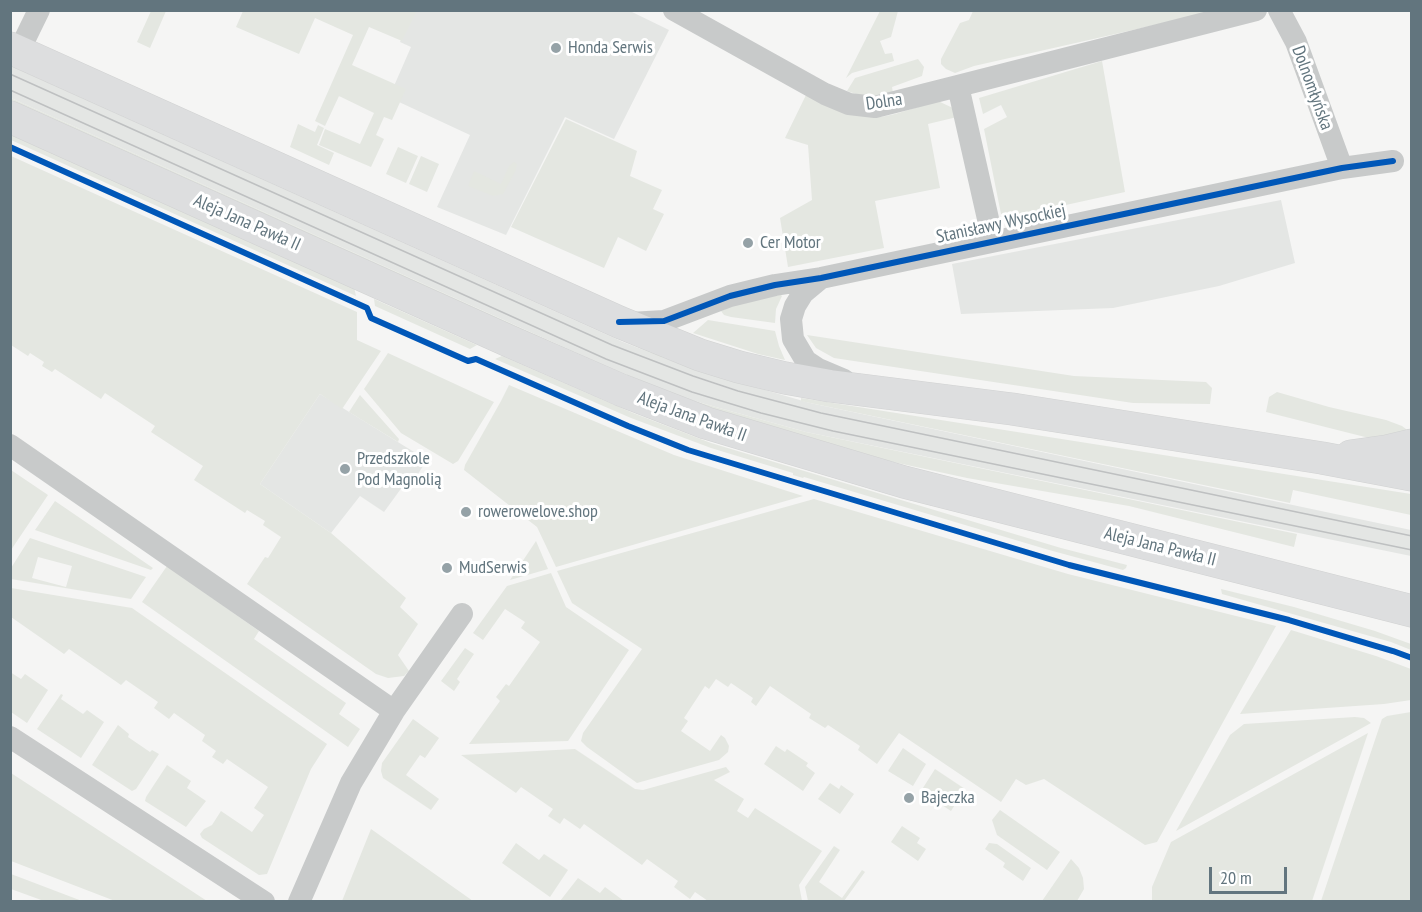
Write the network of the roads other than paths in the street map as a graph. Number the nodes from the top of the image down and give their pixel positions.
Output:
1 (39, 10) edge
2 (1256, 10) edge
3 (1279, 10) edge
4 (675, 11) edge
5 (15, 50) edge
6 (958, 86) junction
7 (10, 117) edge
8 (1392, 161) dead end
9 (1342, 168) junction
10 (993, 241) junction
11 (820, 278) junction
12 (619, 322) junction
13 (879, 393) junction
14 (10, 445) edge
15 (1412, 445) edge
16 (1322, 458) junction
17 (1412, 475) edge
18 (1328, 590) junction
19 (1412, 611) edge
20 (462, 614) dead end
21 (1412, 628) edge
22 (394, 711) junction
23 (10, 737) edge
24 (264, 902) edge
25 (299, 902) edge

1 - 5 street
2 - 6 street, Dolna
3 - 9 street, Dolnomłyńska
4 - 6 street, Dolna
5 - 12 main road
6 - 10 street
7 - 18 main road, Aleja Jana Pawła II
8 - 9 street, Stanisławy Wysockiej
9 - 10 street, Stanisławy Wysockiej
10 - 11 street, Stanisławy Wysockiej
11 - 12 street, Stanisławy Wysockiej
11 - 13 street
12 - 13 main road
13 - 16 main road
14 - 22 street
15 - 16 main road
16 - 17 main road
18 - 19 main road, Aleja Jana Pawła II
18 - 21 main road
20 - 22 street
22 - 25 street
23 - 24 street

